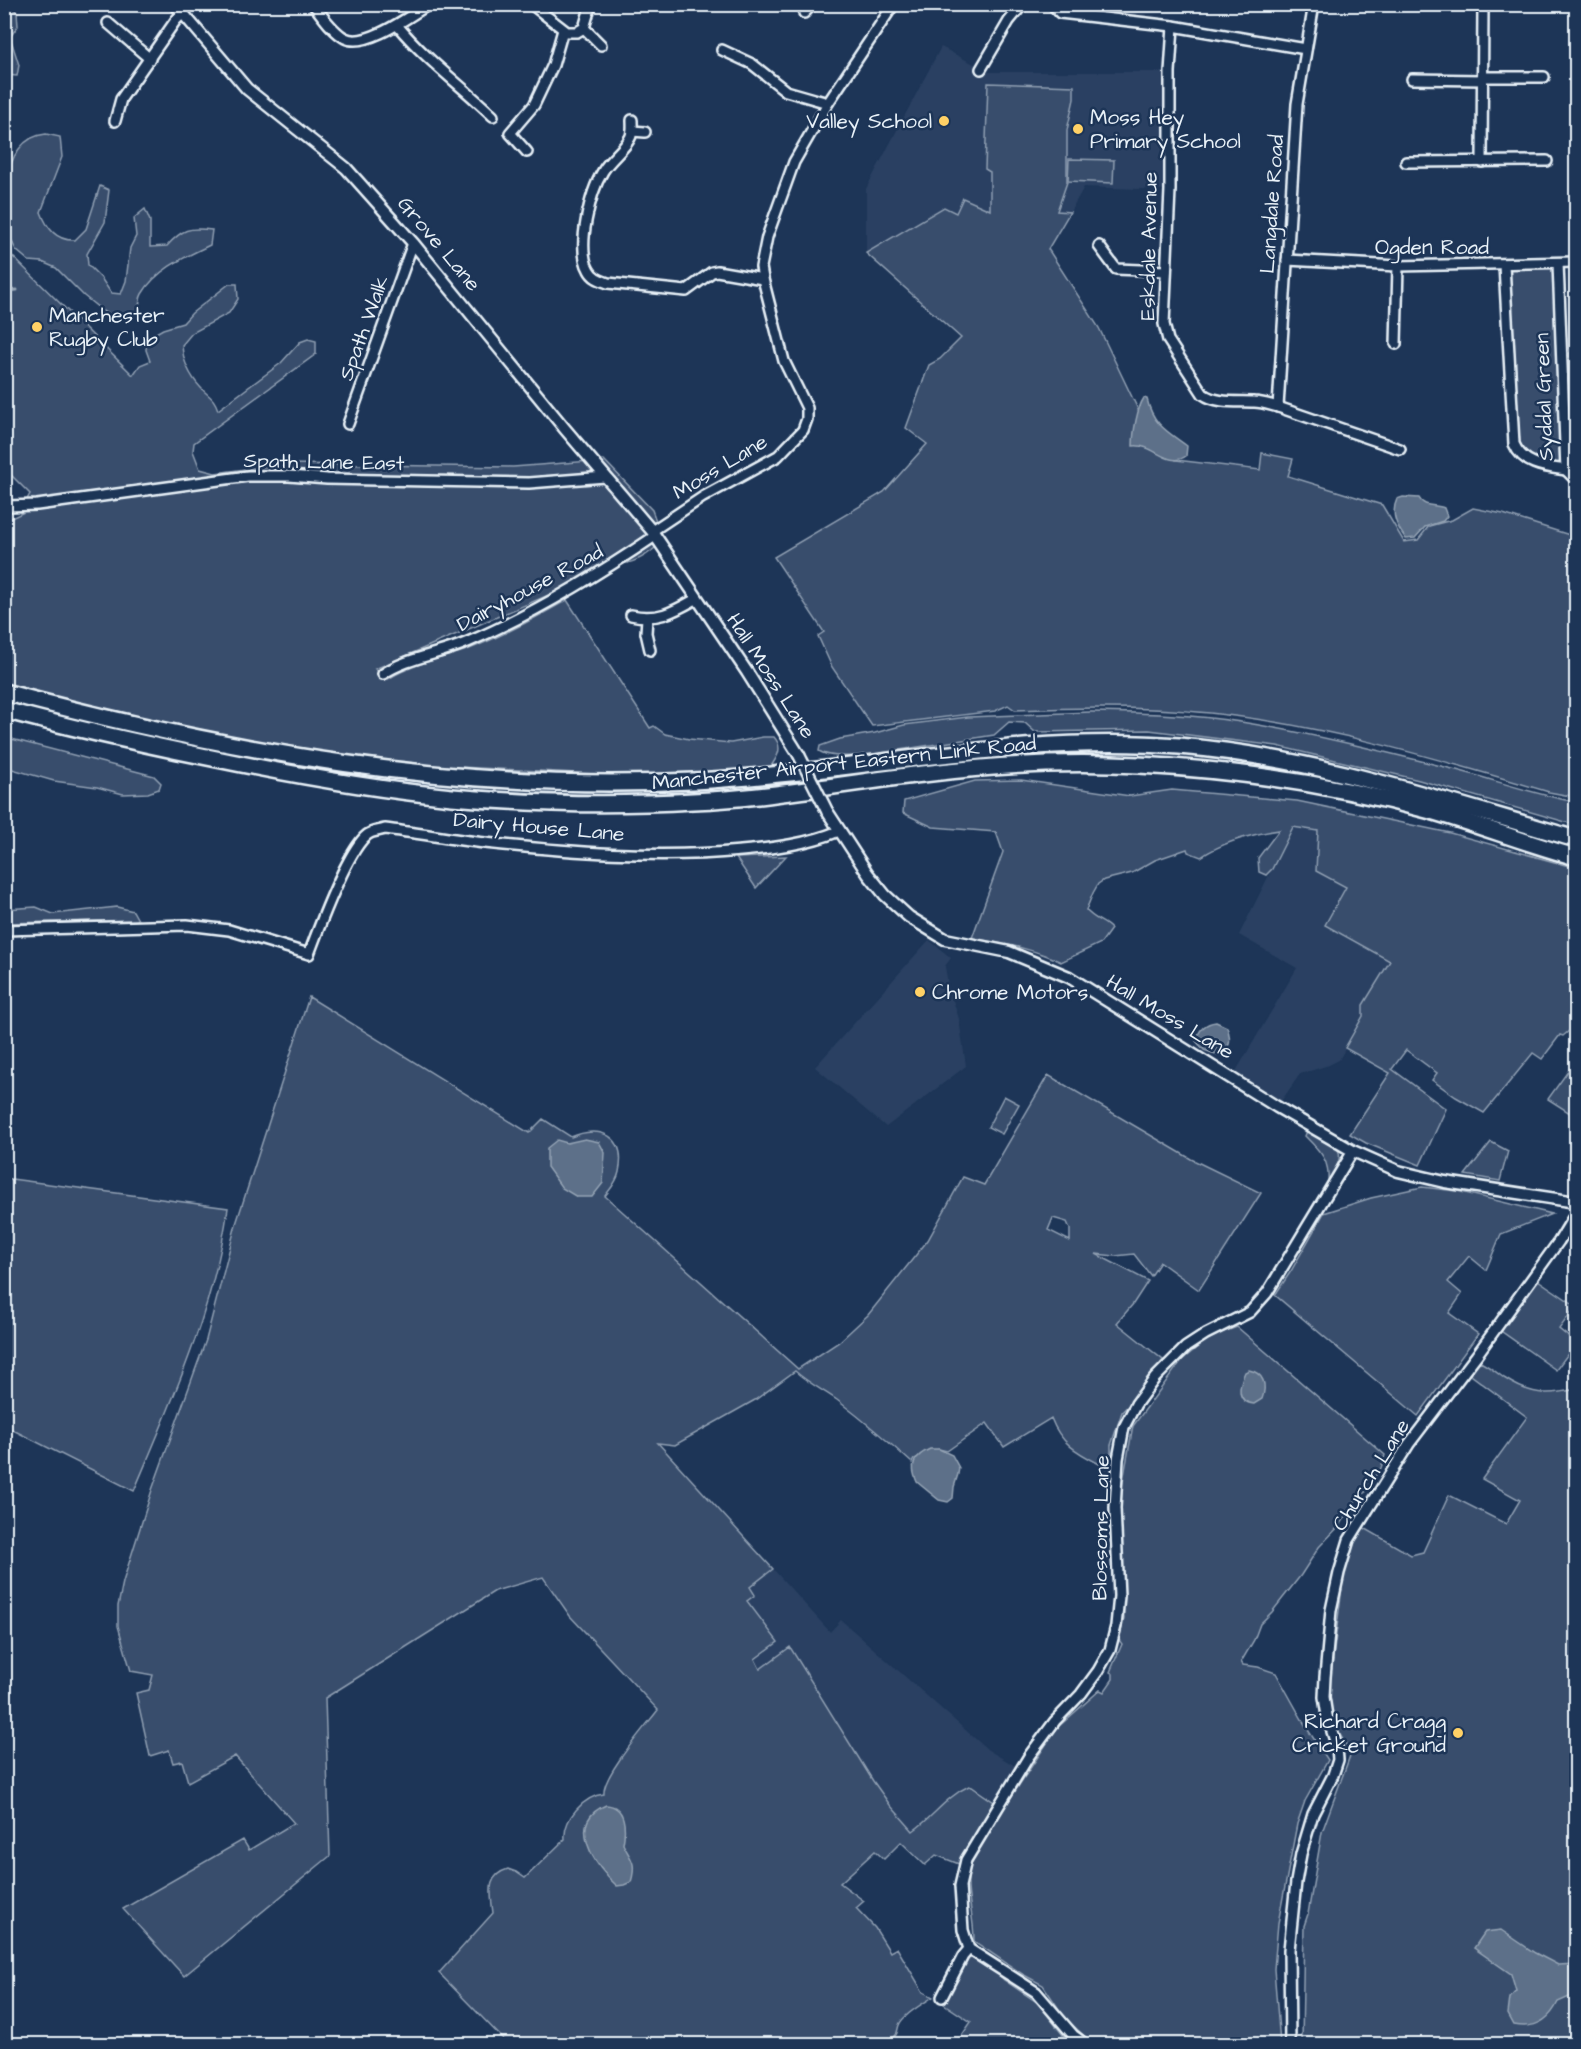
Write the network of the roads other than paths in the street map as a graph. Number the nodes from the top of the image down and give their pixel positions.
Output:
1 (313, 4) edge
2 (429, 4) edge
3 (531, 4) edge
4 (591, 4) edge
5 (813, 4) edge
6 (894, 4) edge
7 (1023, 4) edge
8 (1052, 4) edge
9 (1314, 4) edge
10 (1483, 4) edge
11 (179, 9) edge
12 (804, 13) dead end
13 (108, 23) dead end
14 (397, 25) junction
15 (1173, 26) junction
16 (584, 28) junction
17 (563, 30) junction
18 (602, 45) dead end
19 (1306, 49) junction
20 (722, 50) dead end
21 (150, 58) junction
22 (981, 69) dead end
23 (1544, 77) dead end
24 (1412, 79) dead end
25 (1482, 79) junction
26 (828, 103) junction
27 (493, 116) dead end
28 (632, 120) dead end
29 (115, 121) dead end
30 (632, 131) junction
31 (645, 132) dead end
32 (527, 152) dead end
33 (1547, 161) dead end
34 (1406, 162) dead end
35 (1482, 162) junction
36 (413, 243) junction
37 (1099, 246) dead end
38 (1287, 260) junction
39 (1576, 262) edge
40 (1558, 263) junction
41 (1504, 265) junction
42 (1398, 266) junction
43 (1166, 271) junction
44 (763, 279) junction
45 (1395, 344) dead end
46 (1278, 407) junction
47 (348, 424) dead end
48 (1400, 449) dead end
49 (1566, 470) junction
50 (605, 477) junction
51 (1576, 480) edge
52 (7, 506) dead end
53 (653, 533) junction
54 (696, 599) junction
55 (631, 615) dead end
56 (647, 618) junction
57 (650, 650) dead end
58 (383, 674) dead end
59 (4, 692) edge
60 (4, 710) edge
61 (839, 831) junction
62 (1576, 839) edge
63 (1576, 857) edge
64 (4, 930) edge
65 (1353, 1151) junction
66 (1576, 1202) edge
67 (1576, 1213) edge
68 (969, 1949) junction
69 (942, 1997) dead end
70 (1085, 2044) edge
71 (1290, 2044) edge

1 - 14 street
2 - 14 street
3 - 17 street
4 - 16 street
5 - 12 street
6 - 26 street, Moss Lane
7 - 22 street
8 - 15 street
9 - 19 street, Langdale Road
10 - 25 street
11 - 21 street
11 - 36 street, Grove Lane
13 - 21 street
14 - 27 street
15 - 19 street
15 - 43 street, Eskdale Avenue
16 - 17 street
16 - 18 street
17 - 32 street
19 - 38 street, Langdale Road
20 - 26 street
21 - 29 street
23 - 25 street
24 - 25 street
25 - 35 street
26 - 44 street, Moss Lane
28 - 30 street
30 - 31 street
30 - 44 street
33 - 35 street
34 - 35 street
36 - 47 street, Spath Walk
36 - 50 street, Grove Lane
37 - 43 street
38 - 42 street, Ogden Road
38 - 46 street, Langdale Road
39 - 40 street, Ogden Road
40 - 41 street, Ogden Road
40 - 49 street, Syddal Green
41 - 42 street, Ogden Road
41 - 49 street, Syddal Green
42 - 45 street
43 - 46 street, Eskdale Avenue
44 - 53 street, Moss Lane
46 - 48 street, Eskdale Avenue
49 - 51 street
50 - 52 street, Spath Lane East
50 - 53 street, Grove Lane
53 - 54 street, Hall Moss Lane
53 - 58 street, Dairyhouse Road
54 - 56 street
54 - 61 street, Hall Moss Lane, bridge
55 - 56 street
56 - 57 street
59 - 62 highway, Manchester Airport Eastern Link Road
60 - 63 highway, Manchester Airport Eastern Link Road
61 - 64 street, Dairy House Lane
61 - 65 street, Hall Moss Lane
65 - 66 street, Hall Moss Lane
65 - 68 street, Blossoms Lane
67 - 71 street, Church Lane
68 - 69 street
68 - 70 street

